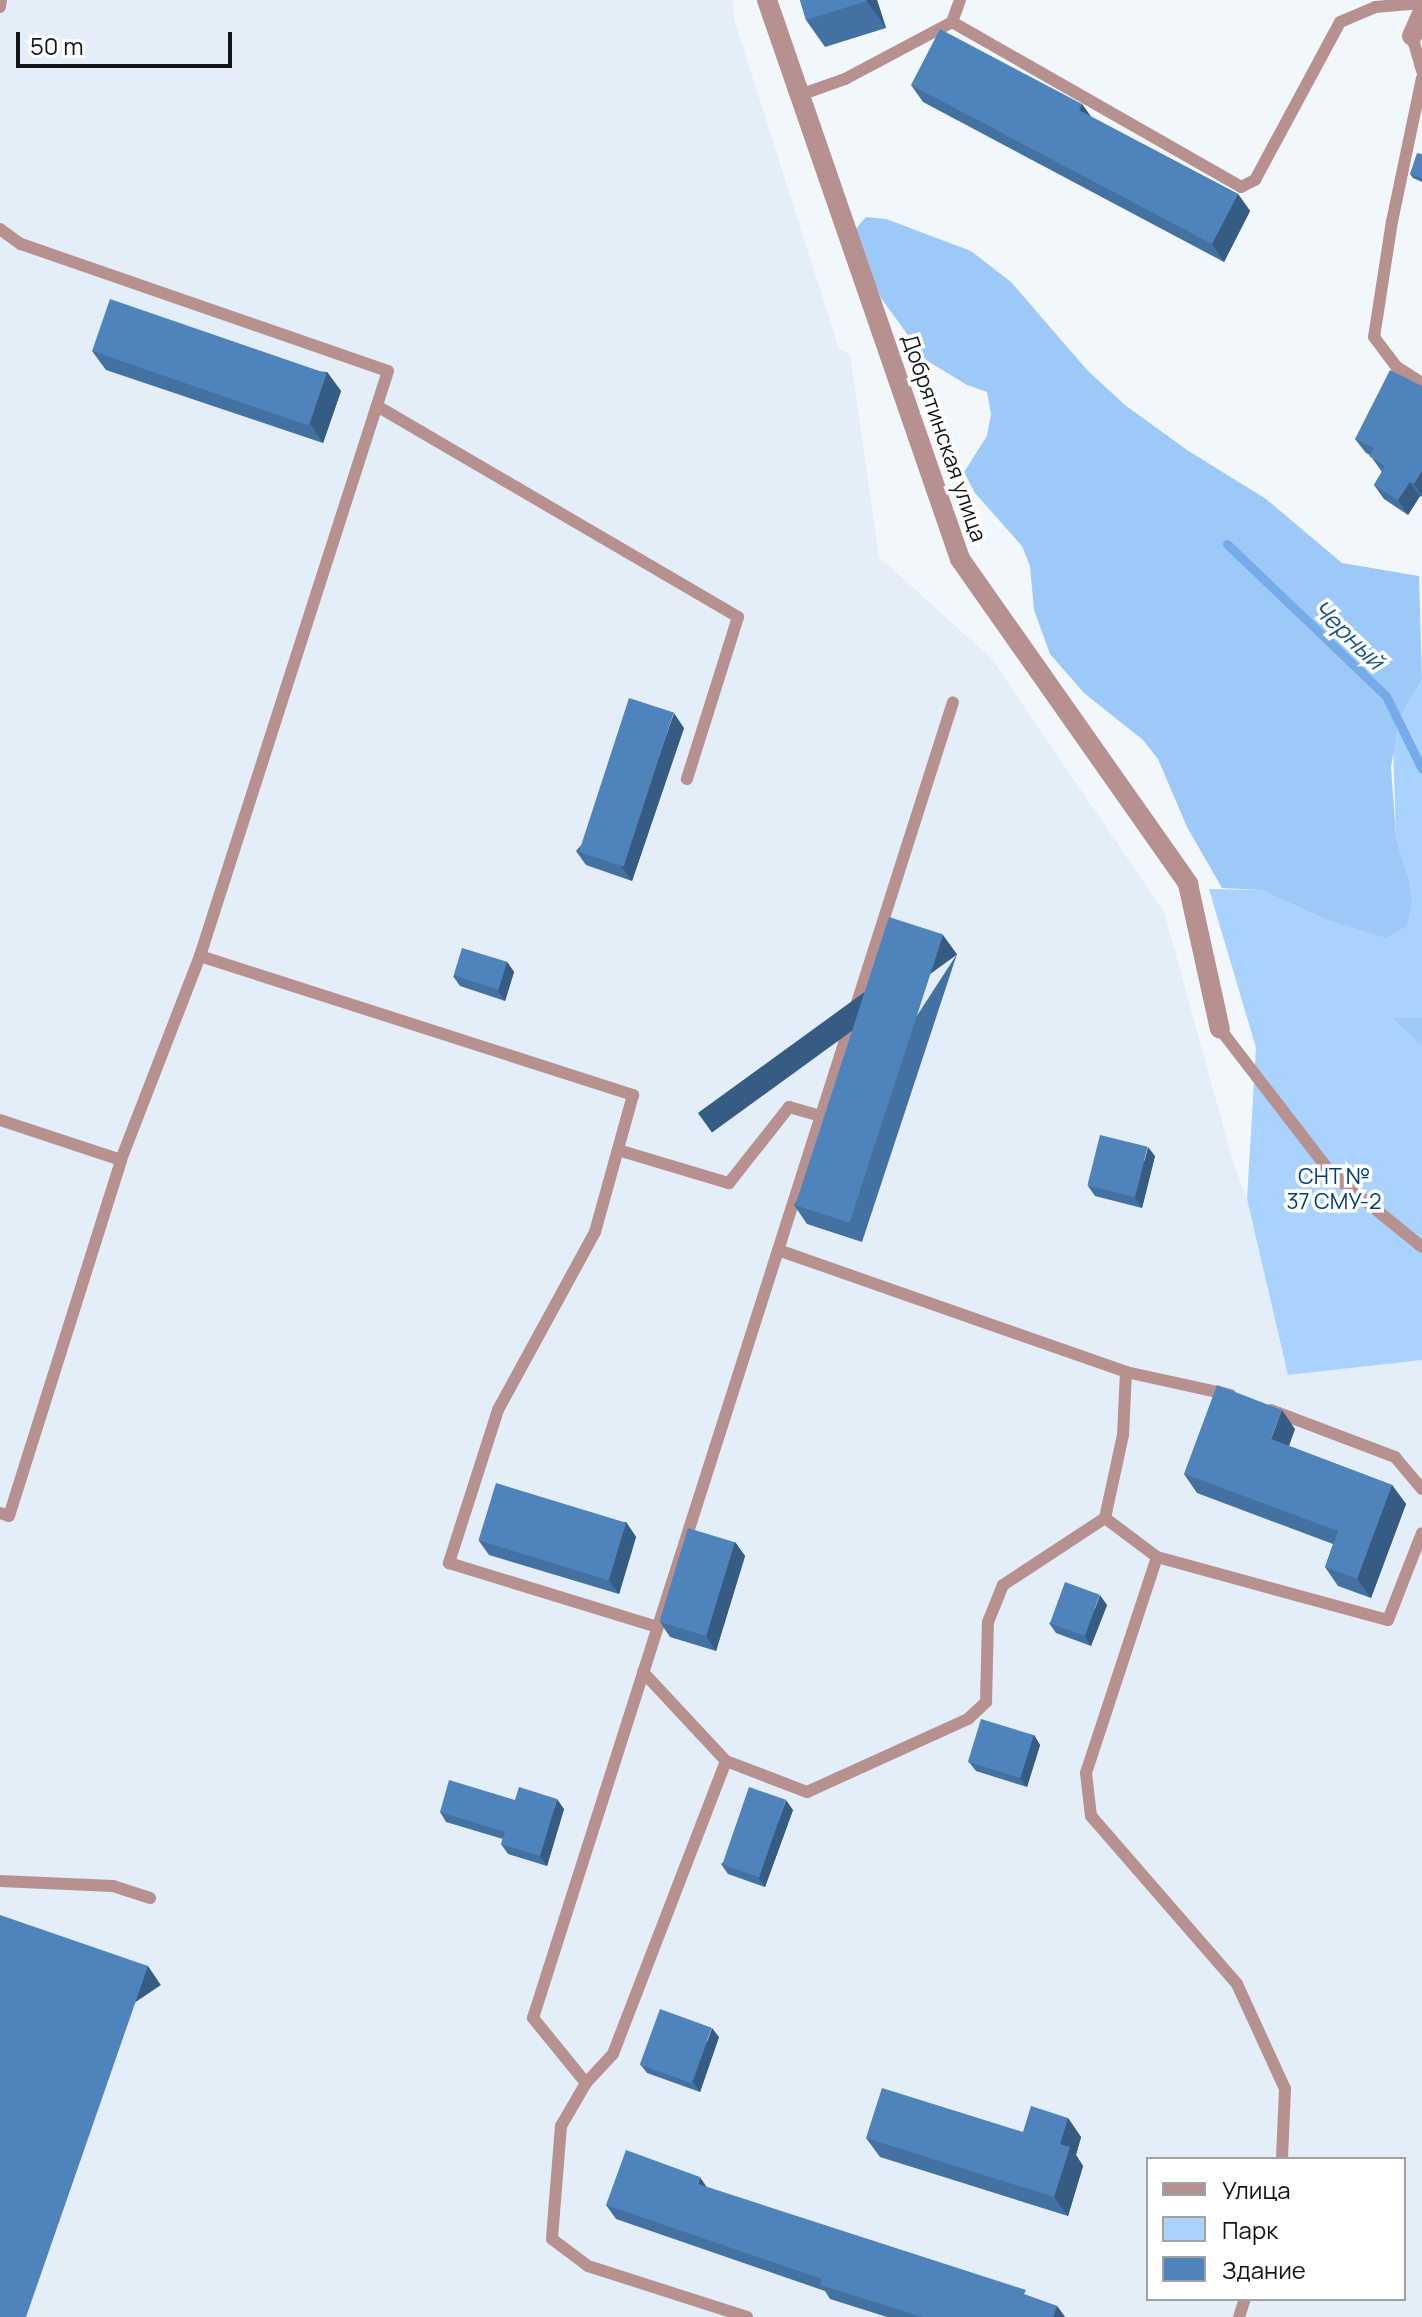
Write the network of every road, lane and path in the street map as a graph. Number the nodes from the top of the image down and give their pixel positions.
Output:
1 (1, 0) edge
2 (767, 0) edge
3 (960, 0) edge
4 (1422, 3) edge
5 (0, 7) edge
6 (1422, 14) edge
7 (952, 22) junction
8 (1412, 36) joint
9 (1422, 71) edge
10 (1422, 78) edge
11 (800, 95) junction
12 (0, 229) edge
13 (1422, 383) edge
14 (377, 406) junction
15 (953, 702) dead end
16 (687, 779) dead end
17 (200, 956) junction
18 (1220, 1029) joint
19 (820, 1116) junction
20 (0, 1120) edge
21 (618, 1150) junction
22 (121, 1160) junction
23 (1422, 1247) edge
24 (778, 1250) junction
25 (1126, 1372) junction
26 (1247, 1401) edge
27 (1262, 1406) edge
28 (1422, 1489) edge
29 (0, 1513) edge
30 (1105, 1518) junction
31 (1422, 1533) edge
32 (1157, 1557) junction
33 (657, 1627) junction
34 (643, 1672) junction
35 (726, 1761) junction
36 (0, 1881) edge
37 (150, 1898) dead end
38 (586, 2083) junction
39 (1282, 2157) edge
40 (747, 2317) edge

1 - 5 lane
2 - 11 street, Добрятинская улица
3 - 7 lane
4 - 7 lane
6 - 8 street
7 - 11 lane
8 - 9 lane
10 - 13 lane
11 - 18 street, Добрятинская улица
12 - 14 lane
14 - 16 lane
14 - 17 lane
15 - 19 lane
17 - 21 lane
17 - 22 lane
18 - 23 lane
19 - 21 lane
19 - 24 lane
20 - 22 lane
21 - 33 lane
22 - 29 lane
24 - 25 lane
24 - 33 lane
25 - 26 lane
25 - 30 lane
27 - 28 lane
30 - 32 lane
30 - 35 lane
31 - 32 lane
32 - 39 lane
33 - 34 lane
34 - 35 lane
34 - 38 lane
35 - 38 lane
36 - 37 lane
38 - 40 lane

